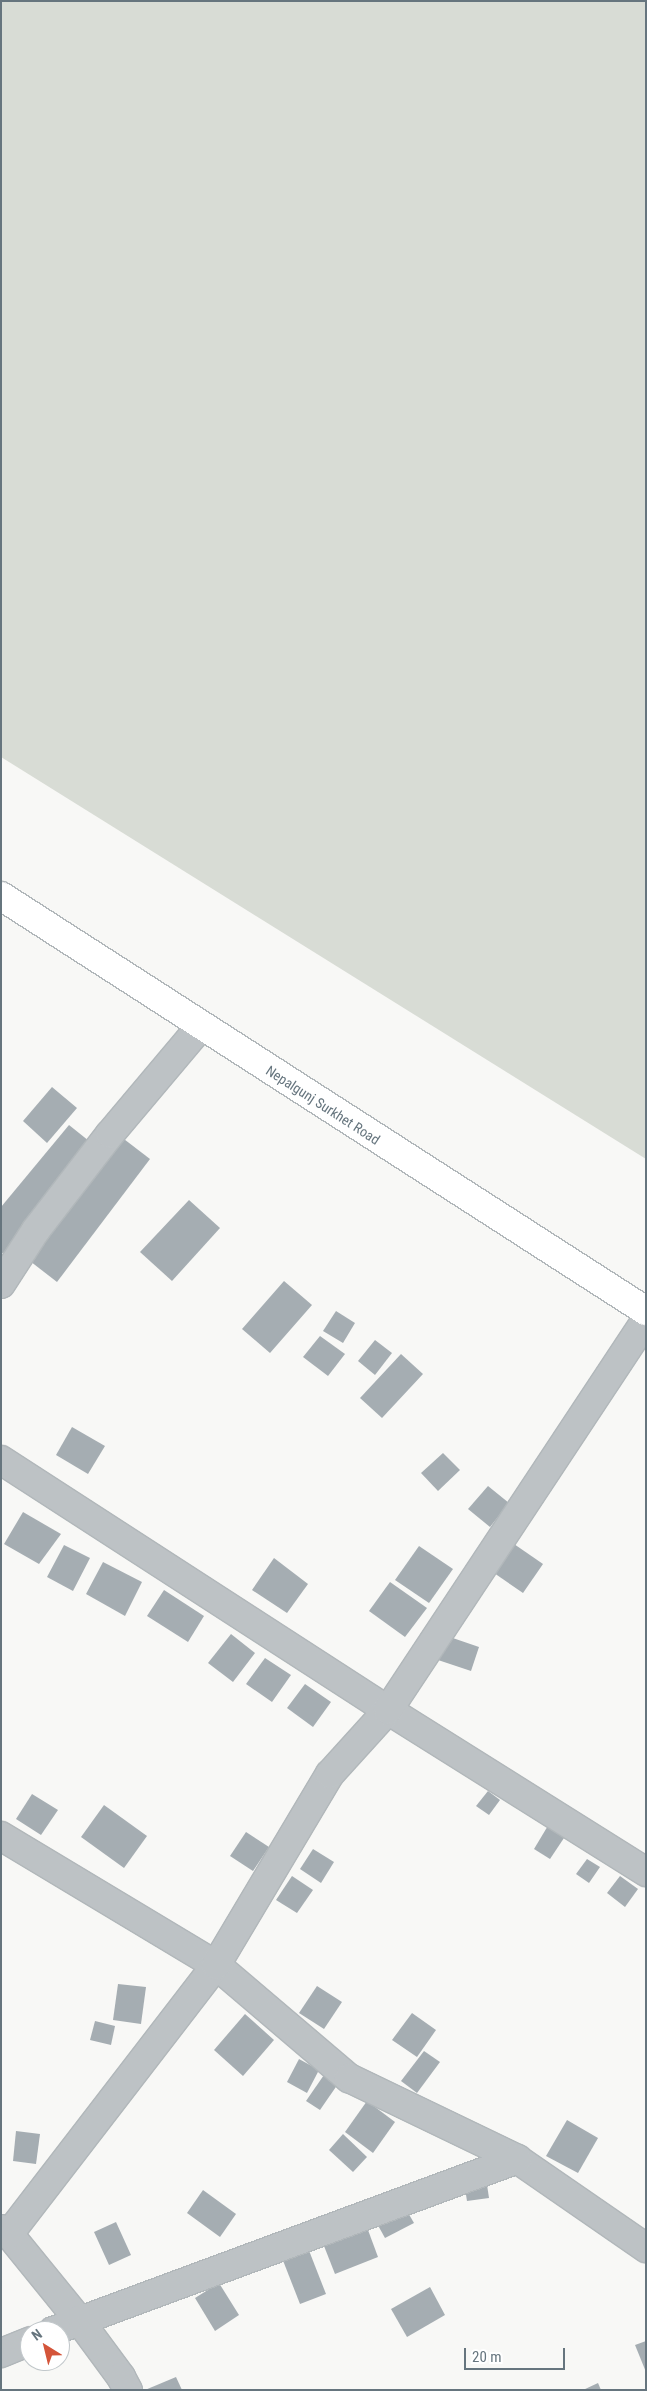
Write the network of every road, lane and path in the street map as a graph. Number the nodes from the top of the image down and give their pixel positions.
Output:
1 (1, 896) edge
2 (201, 1026) junction
3 (1, 1284) edge
4 (646, 1311) edge
5 (646, 1320) edge
6 (1, 1460) edge
7 (388, 1710) junction
8 (1, 1836) edge
9 (646, 1872) edge
10 (216, 1965) junction
11 (517, 2159) junction
12 (5, 2231) edge
13 (646, 2248) edge
14 (79, 2320) junction
15 (70, 2324) edge
16 (20, 2345) edge
17 (1, 2353) edge
18 (128, 2390) edge

1 - 2 main road, Nepalgunj Surkhet Road
2 - 3 street
2 - 4 main road, Nepalgunj Surkhet Road
5 - 7 street
6 - 7 street
7 - 9 street
7 - 10 street
8 - 10 street
10 - 11 street
10 - 12 street
11 - 13 street
11 - 14 street
12 - 14 street
14 - 15 street
14 - 18 street
16 - 17 street

